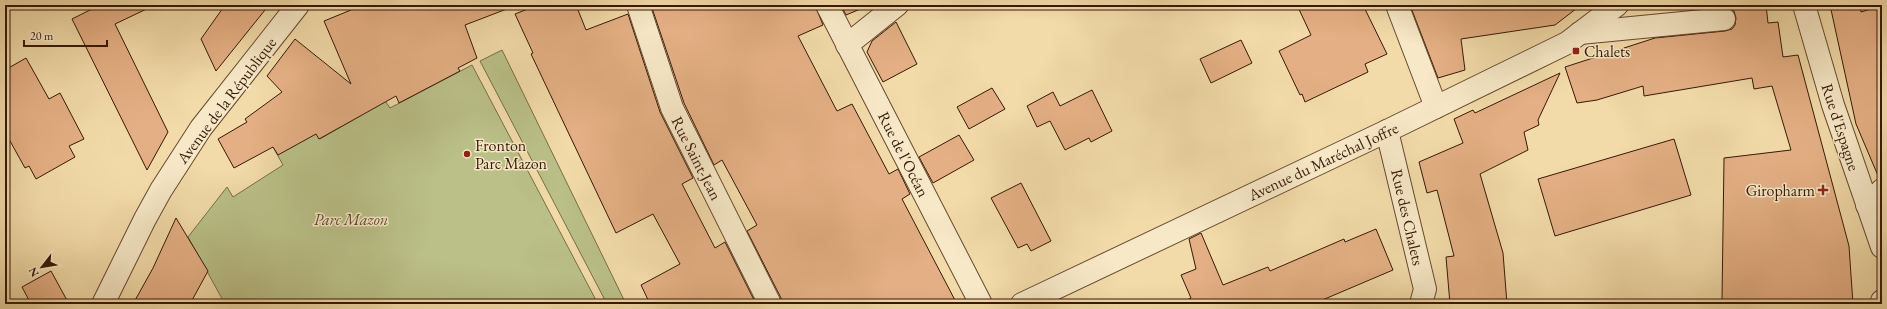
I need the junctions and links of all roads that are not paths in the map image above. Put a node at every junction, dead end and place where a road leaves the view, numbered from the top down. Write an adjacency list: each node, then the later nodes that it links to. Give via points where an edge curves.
1 (298, 5): 17 (street, Avenue de la République, via 197,134 161,190)
2 (638, 5): 18 (street, Rue Saint-Jean, via 672,108)
3 (827, 5): 10 (street, Rue de l'Océan)
4 (897, 5): 10 (street)
5 (1397, 5): 11 (street)
6 (1617, 5): 9 (street, Avenue du Maréchal Joffre)
7 (1804, 5): 14 (street, Rue d'Espagne, via 1833,105)
8 (1724, 19): 9 (street)
9 (1579, 33): 11 (street, Avenue du Maréchal Joffre, via 1567,43)
10 (847, 44): 19 (street, Rue de l'Océan)
11 (1436, 107): 12 (street, Avenue du Maréchal Joffre)
12 (1388, 131): 20 (street, Avenue du Maréchal Joffre); 21 (street, Rue des Chalets, via 1425,289)
13 (1882, 190): 14 (street)
14 (1867, 205): 15 (street, Rue d'Espagne)
15 (1882, 247)
16 (1882, 301): 22 (street)
17 (103, 304)
18 (770, 304)
19 (981, 304)
20 (1022, 304)
21 (1421, 304)
22 (1881, 304)

